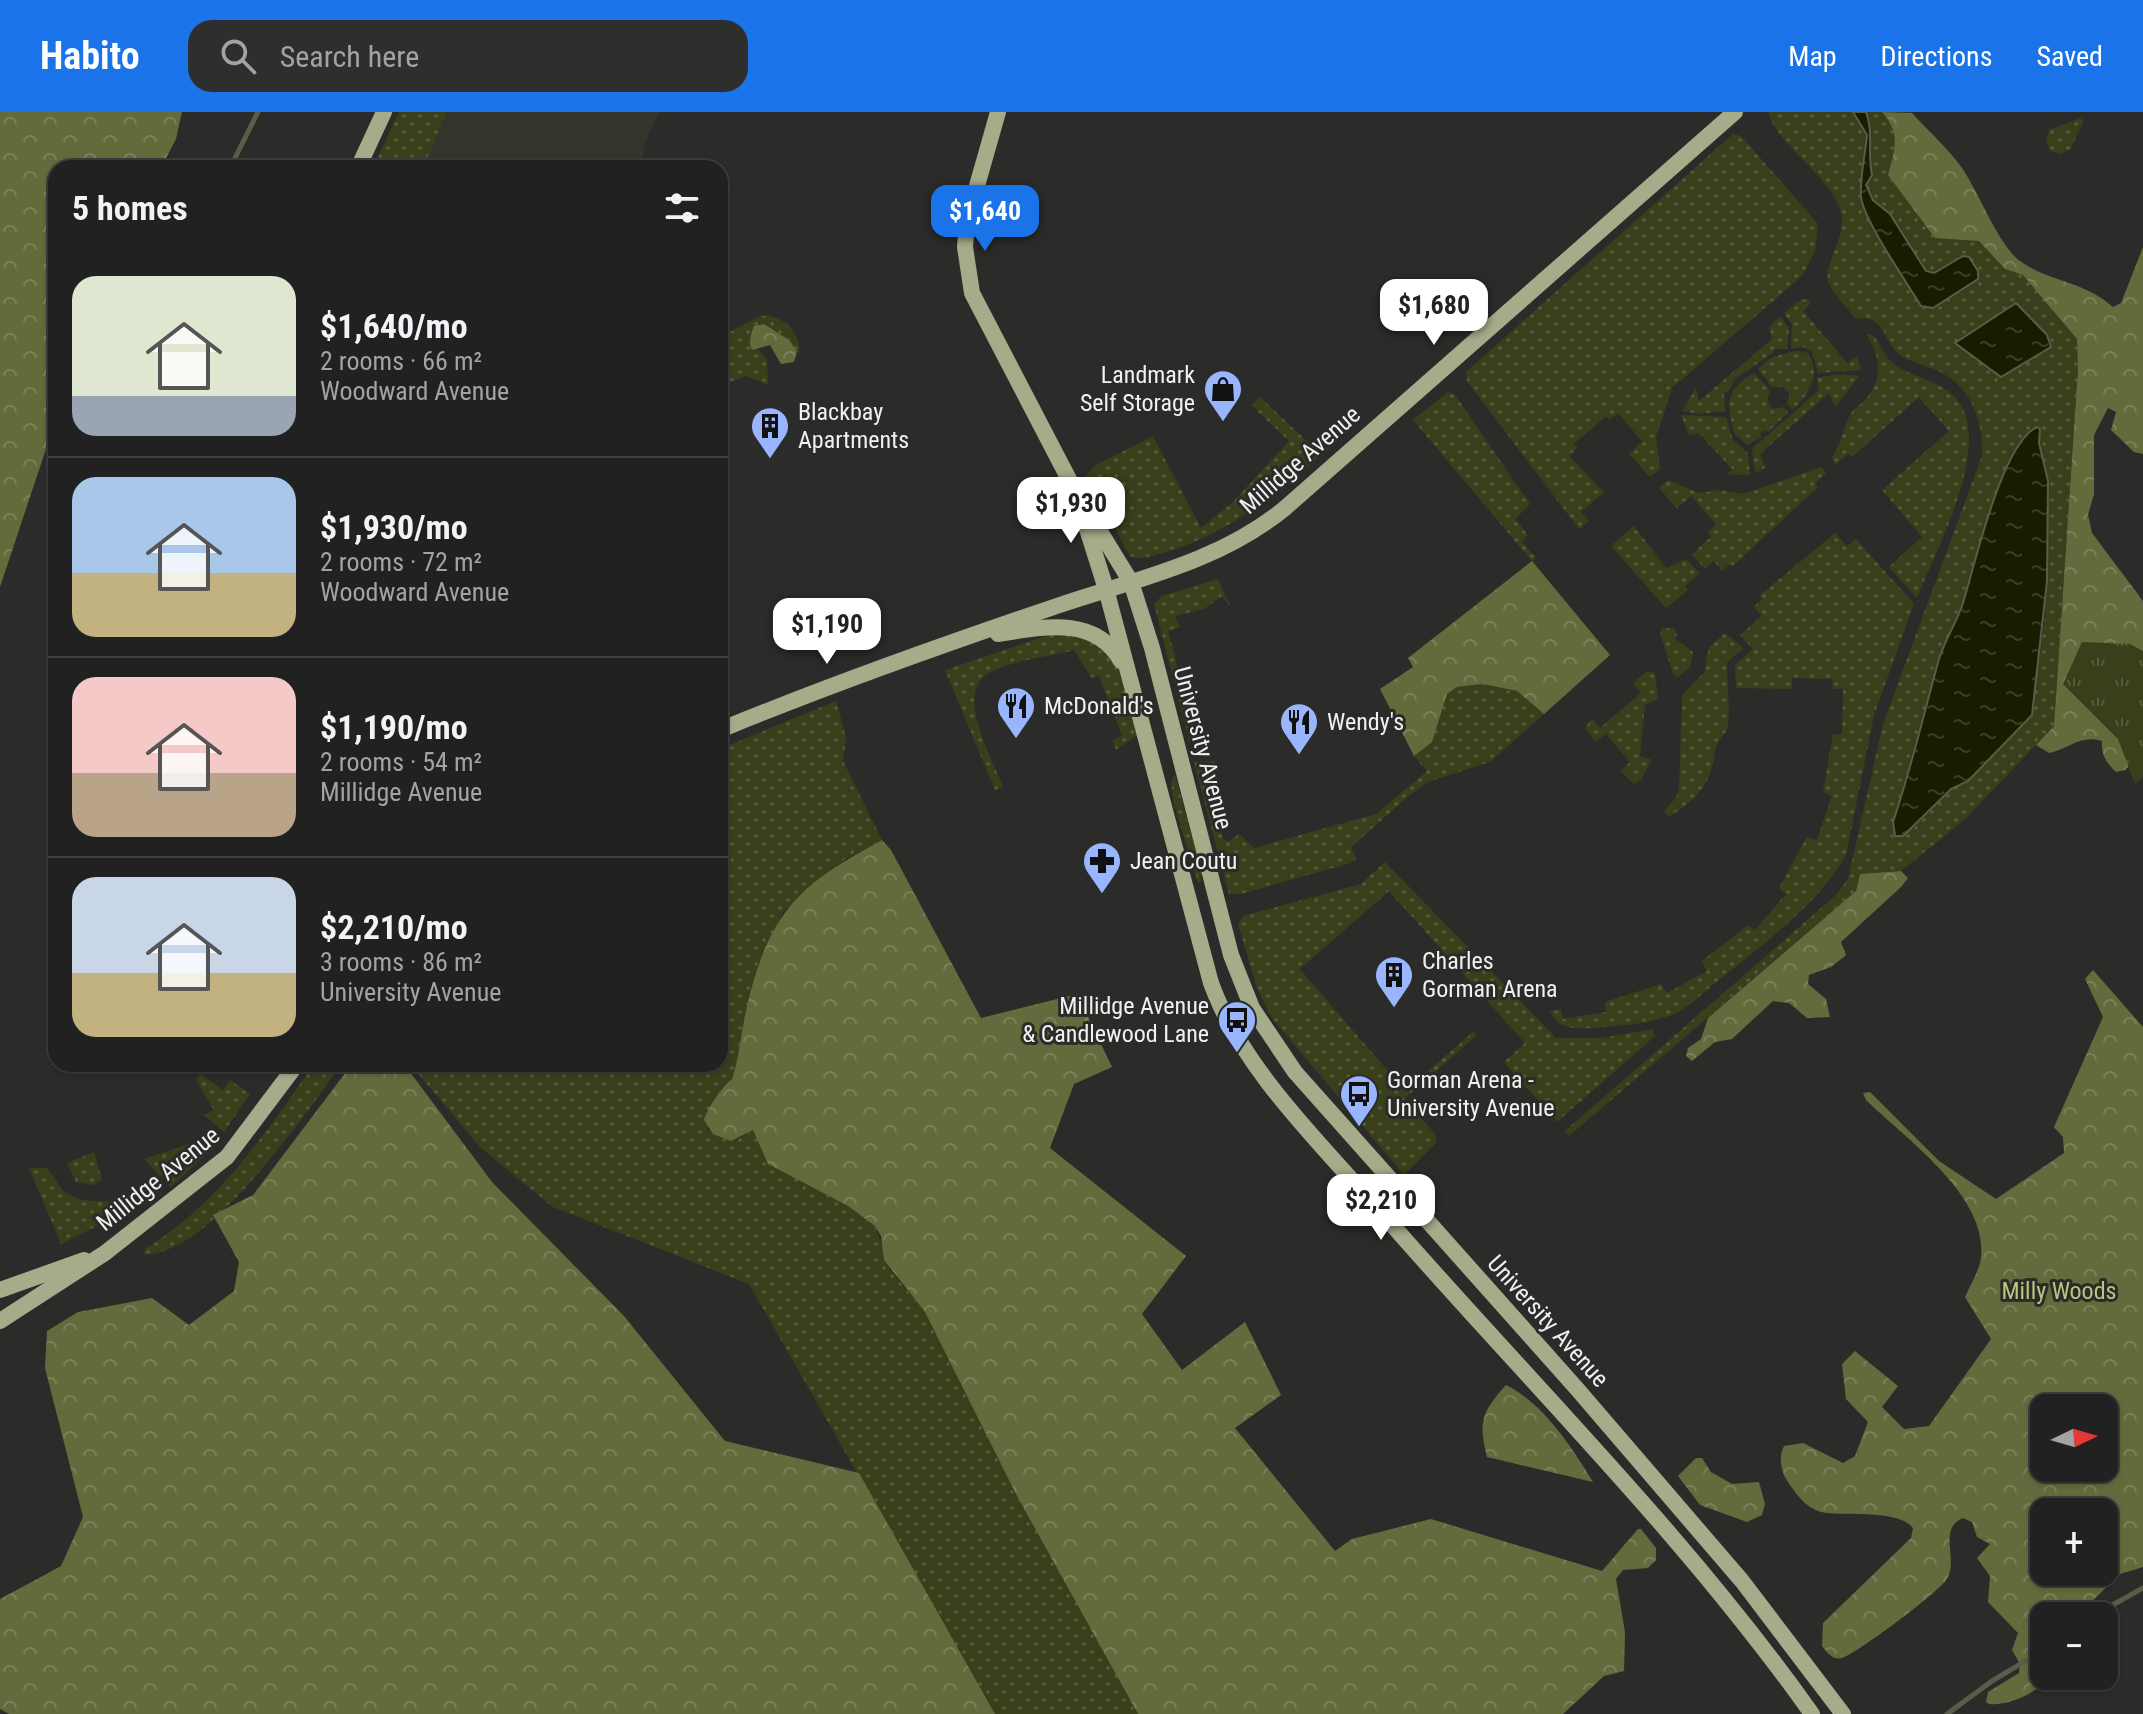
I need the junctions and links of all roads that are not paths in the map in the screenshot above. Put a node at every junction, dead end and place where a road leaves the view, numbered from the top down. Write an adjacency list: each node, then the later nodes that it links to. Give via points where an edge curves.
1 (384, 112): 4 (main road)
2 (998, 112): 5 (main road, via 967,221 966,269 972,293)
3 (1735, 112): 6 (main road, Millidge Avenue, via 1264,526 1190,563)
4 (362, 160)
5 (1074, 489): 6 (main road, University Avenue); 7 (main road)
6 (1131, 582): 7 (main road, Millidge Avenue); 16 (main road, University Avenue, via 1231,955 1264,1029 1355,1142 1726,1562)
7 (1106, 589): 8 (main road, Millidge Avenue); 9 (main road)
8 (949, 642): 9 (main road, via 1038,627 1075,627 1106,642); 10 (main road, Millidge Avenue)
9 (1129, 676): 15 (main road, via 1211,983 1239,1043 1399,1233 1699,1569)
10 (728, 727)
11 (291, 1072): 12 (main road, Millidge Avenue, via 234,1150)
12 (105, 1253): 13 (main road, Millidge Avenue); 14 (main road, Millidge Avenue)
13 (0, 1290)
14 (0, 1321)
15 (1812, 1714)
16 (1843, 1714)

